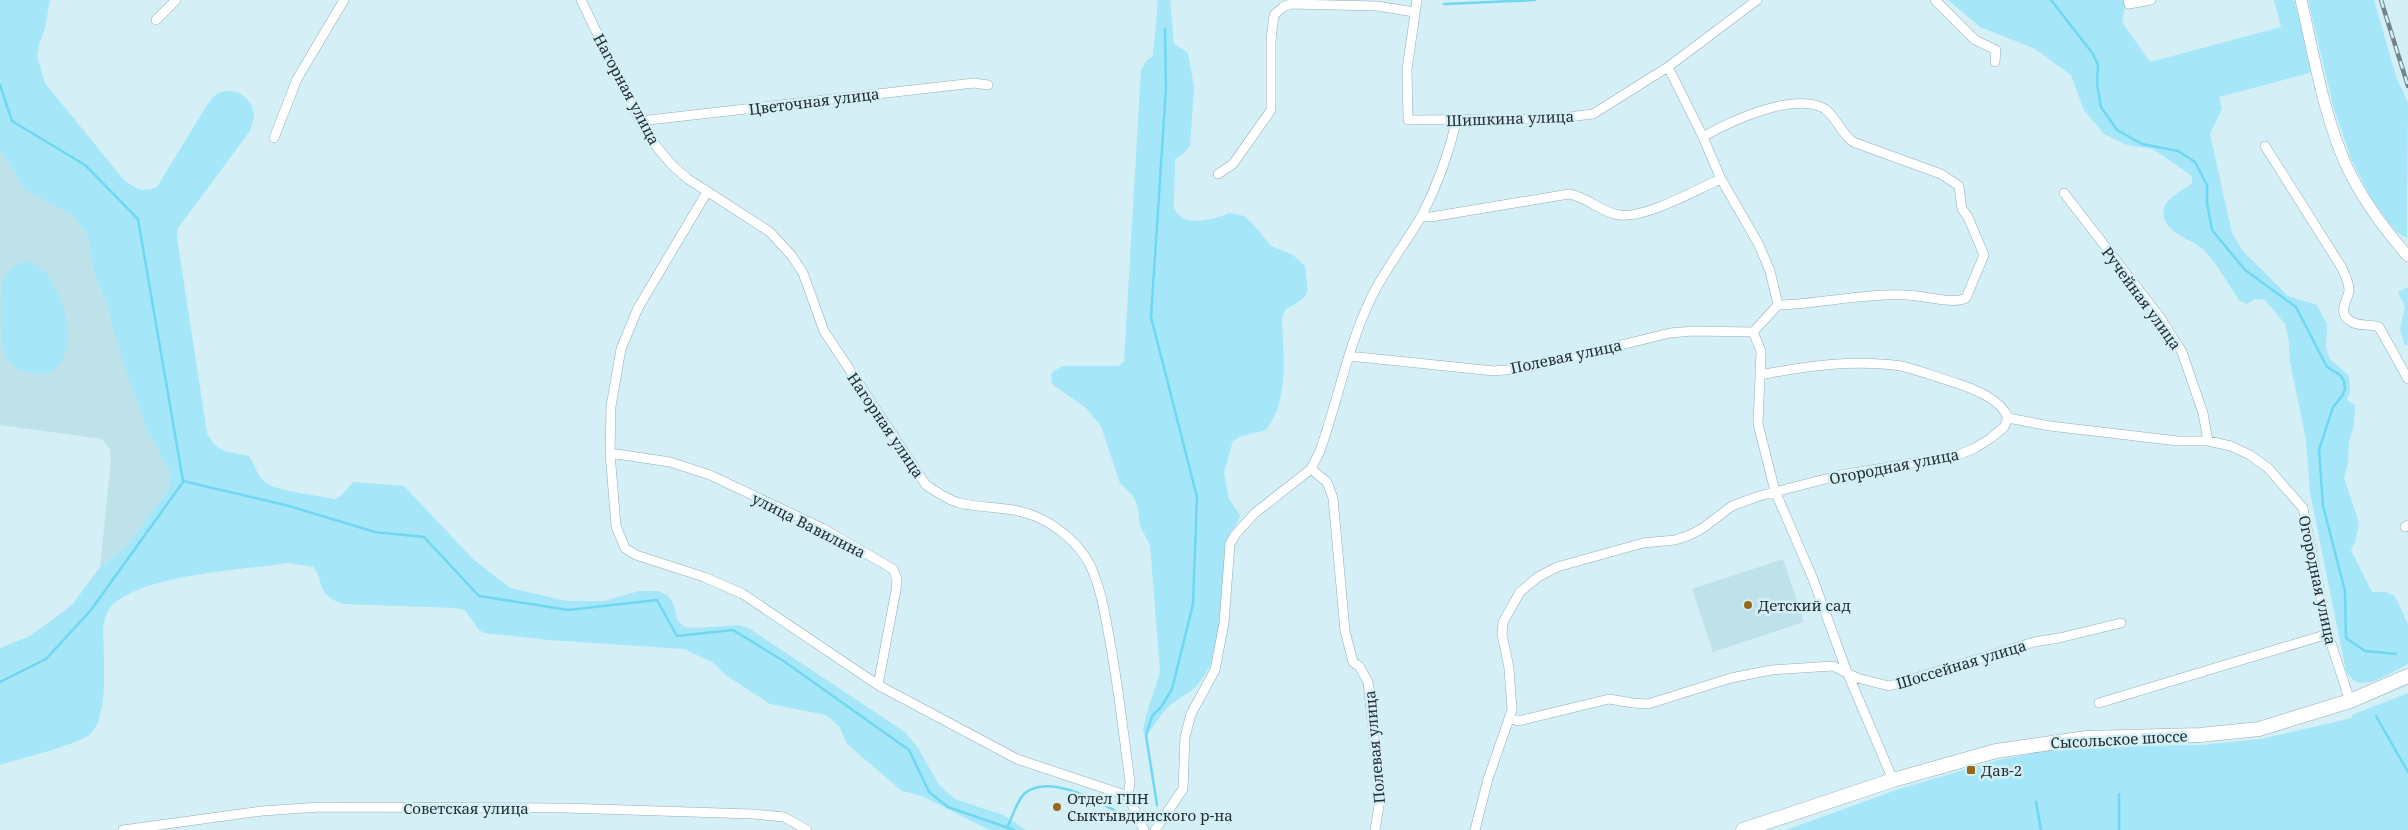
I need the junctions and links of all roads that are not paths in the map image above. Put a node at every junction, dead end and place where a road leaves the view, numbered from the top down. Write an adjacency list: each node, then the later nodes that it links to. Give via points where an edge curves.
1 (176, 0): 11 (street)
2 (344, 0): 18 (street, via 297,79)
3 (581, 0): 16 (street, Нагорная улица)
4 (1417, 0): 10 (street, Шишкина улица)
5 (1757, 0): 13 (street, Шишкина улица)
6 (1935, 0): 12 (street, via 1975,40 1996,50)
7 (2151, 0): 9 (street)
8 (2301, 0): 25 (street, via 2323,95 2346,165 2365,200)
9 (2129, 2)
10 (1414, 12): 15 (street, Шишкина улица, via 1408,69 1408,120); 20 (street, via 1377,6 1290,4 1283,7 1274,15 1271,40 1271,110 1233,164)
11 (156, 20)
12 (1995, 62)
13 (1668, 67): 15 (street, Шишкина улица, via 1593,114 1551,119); 17 (street)
14 (988, 84): 16 (street, Цветочная улица)
15 (1457, 119): 24 (street, via 1449,152)
16 (640, 121): 22 (street, Нагорная улица, via 672,165)
17 (1703, 136): 21 (street); 26 (street, via 1756,112 1786,105 1812,104 1826,110 1852,142 1941,174 1959,186 1962,208 1984,255 1966,298 1960,302 1879,294)
18 (274, 138)
19 (2265, 146): 30 (street, via 2342,268 2349,293 2344,301 2344,310 2350,321 2379,327)
20 (1218, 174)
21 (1721, 179): 24 (street, via 1638,215 1604,211 1582,196 1569,194); 26 (street, via 1758,243 1770,271)
22 (707, 192): 33 (street, via 638,308 621,349 611,406); 45 (street, Нагорная улица, via 770,232 792,256 803,273 824,331 926,485 960,503 1015,510 1037,517 1055,527 1074,544 1089,564 1100,590 1115,668 1130,782)
23 (2064, 193): 32 (street, Ручейная улица, via 2159,316 2182,352 2203,413)
24 (1421, 216): 28 (street, via 1372,296)
25 (2408, 256)
26 (1778, 305): 27 (street)
27 (1753, 332): 28 (street, Полевая улица, via 1670,333 1527,368 1494,371); 29 (street, via 1761,351)
28 (1349, 356): 34 (street, via 1328,431)
29 (1760, 375): 31 (street, via 1804,366 1860,363 1902,366 1977,390 2006,411); 35 (street, via 1758,424)
30 (2408, 379)
31 (2008, 418): 32 (street, Огородная улица, via 2168,440); 35 (street, Огородная улица, via 2004,427 1991,438 1956,456 1841,475)
32 (2208, 441): 37 (street, Огородная улица, via 2231,446 2250,455 2268,468 2303,508)
33 (610, 453): 40 (street, via 616,526 625,548 636,555 704,577 743,594); 40 (street, улица Вавилина, via 670,462 710,475 822,528 892,569 897,579 896,590)
34 (1310, 469): 49 (street, via 1255,513 1230,544 1224,623 1215,670 1190,714 1185,736 1183,788); 50 (street, Полевая улица, via 1326,482 1333,498 1345,631 1353,662 1368,682 1380,799)
35 (1775, 491): 38 (street, via 1813,579); 43 (street, Огородная улица, via 1732,506 1703,528 1682,538 1643,542 1557,567 1520,592 1509,608 1502,634 1509,668)
36 (2121, 623): 38 (street, Шоссейная улица, via 2034,642 1889,686 1873,684)
37 (2328, 634): 41 (street, Огородная улица); 42 (street)
38 (1847, 672): 43 (street, Шоссейная улица, via 1833,666 1771,670 1731,678 1648,704 1609,699 1518,721); 44 (street)
39 (2408, 676): 41 (main road, Сысольское шоссе)
40 (878, 685): 45 (street, via 1017,759)
41 (2350, 701): 44 (main road, Сысольское шоссе, via 2259,729 2200,735 2086,738 2038,744 1996,751)
42 (2099, 703)
43 (1511, 719): 51 (street, Огородная улица, via 1506,725 1488,779)
44 (1893, 780): 52 (main road, Сысольское шоссе)
45 (1128, 796): 48 (street, Нагорная улица)
46 (123, 830): 47 (street, Советская улица, via 262,811 320,807 564,808 752,814 784,816)
47 (807, 830)
48 (1144, 830)
49 (1155, 830)
50 (1375, 830)
51 (1475, 830)
52 (1743, 830)

